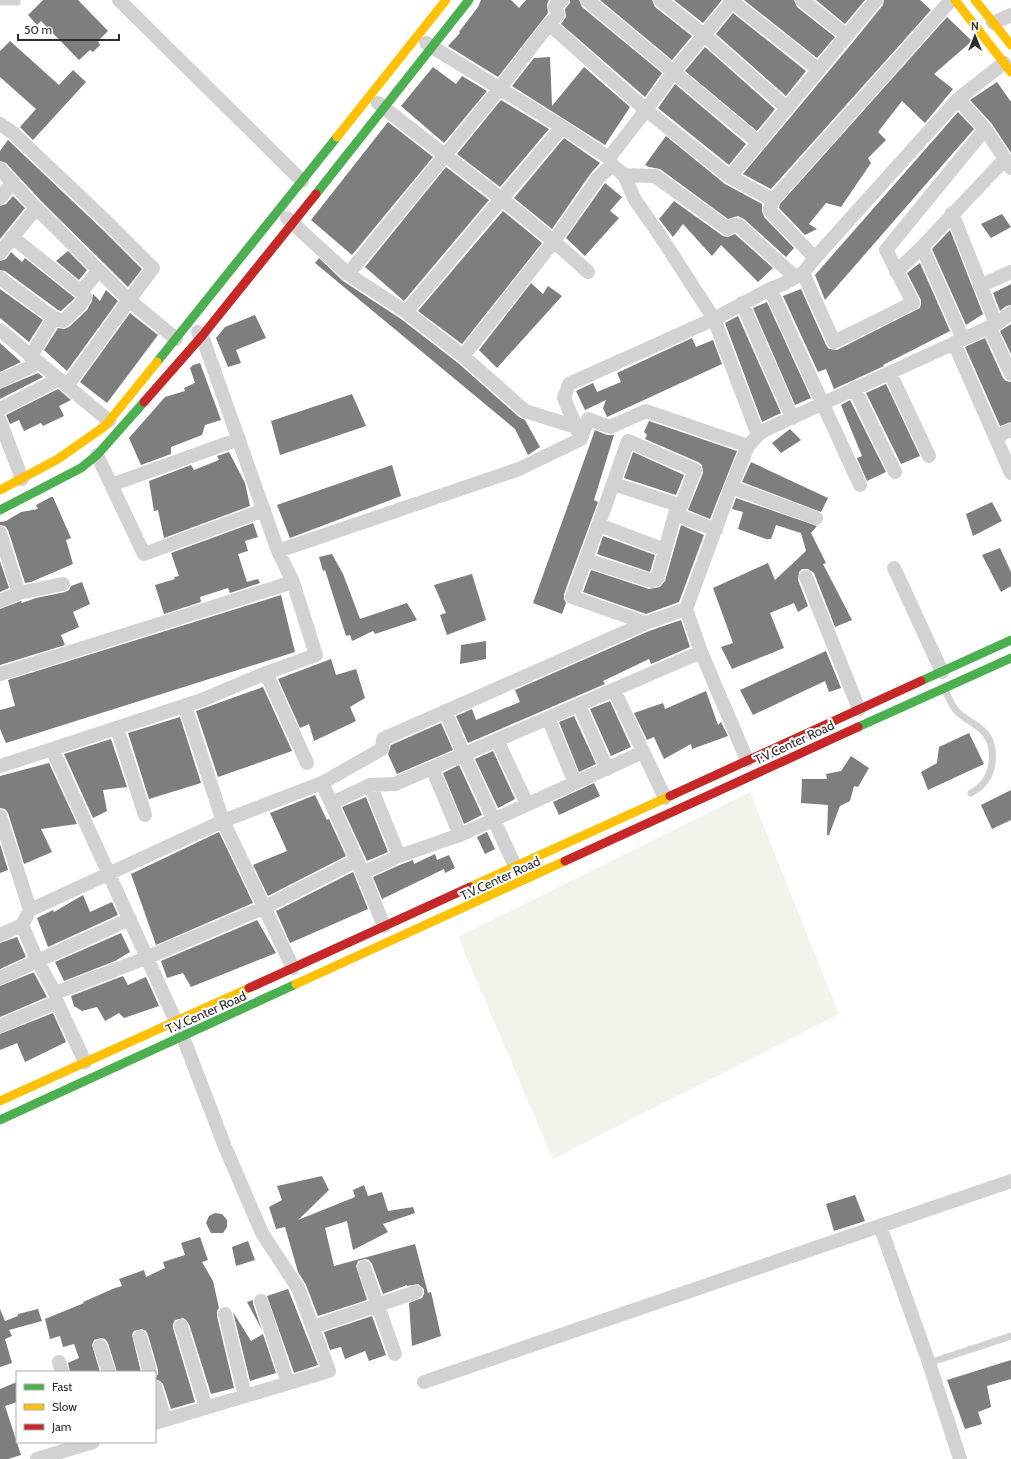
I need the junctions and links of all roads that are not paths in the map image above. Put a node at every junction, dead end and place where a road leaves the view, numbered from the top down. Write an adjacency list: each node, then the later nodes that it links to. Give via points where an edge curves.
1 (119, 0): 42 (street)
2 (446, 0): 19 (street)
3 (469, 0): 22 (street)
4 (562, 0): 17 (street, via 555,6 558,16)
5 (588, 0): 25 (street)
6 (660, 0): 18 (street)
7 (732, 0): 18 (street); 24 (street)
8 (802, 0): 20 (street)
9 (876, 0): 20 (street)
10 (951, 0): 46 (street)
11 (954, 0): 23 (street)
12 (975, 0): 16 (street)
13 (0, 2): 14 (lane)
14 (17, 2)
15 (1011, 15): 16 (street)
16 (993, 23): 21 (street)
17 (548, 24): 26 (street); 31 (street)
18 (704, 35): 25 (street); 30 (street)
19 (418, 36): 22 (street); 27 (street)
20 (847, 36): 24 (street)
21 (1011, 45)
22 (432, 47): 26 (street); 29 (street)
23 (1008, 67): 28 (street)
24 (819, 70): 30 (street)
25 (674, 71): 31 (street); 35 (street)
26 (500, 88): 32 (street); 36 (street)
27 (370, 96): 29 (street); 42 (street)
28 (958, 99): 34 (street); 55 (street)
29 (384, 108): 36 (street); 50 (street)
30 (787, 108): 35 (street)
31 (646, 110): 37 (street); 41 (street)
32 (562, 127): 37 (street); 45 (street)
33 (1, 128): 66 (street, via 13,133 153,268)
34 (985, 129): 38 (street); 58 (street, via 886,250)
35 (759, 143): 41 (street)
36 (445, 154): 45 (street); 60 (street)
37 (611, 161): 40 (street); 52 (street)
38 (1008, 164): 49 (street)
39 (0, 169): 43 (street)
40 (624, 175): 61 (street, via 655,176 728,229 738,225); 71 (street, via 635,200)
41 (730, 177): 46 (street)
42 (302, 181): 48 (street)
43 (13, 182): 44 (street); 47 (street)
44 (0, 198)
45 (502, 198): 52 (street); 68 (street)
46 (773, 200): 55 (street, via 770,211)
47 (36, 208): 51 (street); 56 (street)
48 (278, 212): 50 (street); 72 (street)
49 (952, 214): 53 (street); 63 (street)
50 (293, 223): 60 (street); 75 (street)
51 (12, 237): 54 (street); 65 (street)
52 (554, 240): 57 (street); 78 (street)
53 (922, 247): 58 (street); 77 (street)
54 (0, 253)
55 (815, 258): 61 (street)
56 (99, 270): 65 (street); 66 (street)
57 (588, 272)
58 (896, 272): 61 (street, via 912,303 834,342)
59 (1011, 272): 63 (street)
60 (348, 274): 68 (street)
61 (799, 275): 64 (street)
62 (0, 278): 70 (street)
63 (980, 286): 73 (street)
64 (770, 289): 67 (street); 85 (street)
65 (80, 292): 70 (street, via 85,297 80,305 63,321)
66 (129, 300): 76 (street); 83 (street)
67 (742, 303): 71 (street); 87 (street)
68 (406, 312): 78 (street)
69 (1011, 313): 73 (street)
70 (54, 318): 79 (street)
71 (714, 319): 91 (street, via 569,384 564,398); 92 (street)
72 (189, 323): 75 (street); 76 (street)
73 (992, 326): 77 (street); 81 (street)
74 (2, 335): 79 (street)
75 (202, 336): 94 (street); 96 (street)
76 (176, 339): 89 (street)
77 (959, 341): 80 (street); 93 (street)
78 (463, 356): 91 (street, via 525,411)
79 (34, 360): 82 (street); 83 (street)
80 (890, 373): 84 (street); 97 (street)
81 (1011, 374)
82 (0, 382)
83 (63, 383): 86 (street); 89 (street)
84 (854, 388): 85 (street); 99 (street)
85 (823, 403): 87 (street); 103 (street)
86 (0, 409)
87 (792, 418): 92 (street)
88 (0, 421): 100 (street)
89 (109, 421): 100 (street, via 106,426 58,459)
90 (1011, 430): 93 (street)
91 (578, 433): 95 (street, via 588,419 610,427 646,411); 114 (street, via 518,469)
92 (758, 435): 95 (street)
93 (995, 437): 98 (street)
94 (239, 439): 102 (street); 107 (street)
95 (748, 446): 104 (street)
96 (97, 455): 102 (street); 106 (street, via 80,468)
97 (929, 456)
98 (1010, 469)
99 (895, 472)
100 (22, 478): 105 (street)
101 (614, 484): 108 (street); 108 (street, via 628,441 695,470); 110 (street)
102 (111, 485): 107 (street, via 144,554)
103 (860, 485)
104 (731, 487): 109 (street); 111 (street)
105 (0, 490)
106 (0, 510)
107 (264, 510): 114 (street)
108 (678, 510): 111 (street); 113 (street)
109 (816, 518)
110 (600, 525): 113 (street); 115 (street)
111 (716, 530): 122 (street)
112 (0, 533): 120 (street)
113 (665, 550): 115 (street, via 657,579 652,581)
114 (278, 551): 118 (street)
115 (586, 560): 123 (street, via 572,597)
116 (894, 568): 127 (street)
117 (806, 577): 134 (street)
118 (293, 582): 128 (street, via 316,655); 129 (street)
119 (63, 584): 120 (street)
120 (19, 592): 121 (street)
121 (0, 601)
122 (686, 609): 123 (street); 125 (street)
123 (646, 623): 135 (street)
124 (1011, 640): 127 (street, T.V.Center Road)
125 (701, 652): 131 (street); 142 (street)
126 (1011, 658): 130 (street, T.V.Center Road)
127 (942, 672): 134 (street, T.V.Center Road)
128 (266, 673): 133 (street); 143 (street)
129 (0, 674)
130 (944, 688): 150 (lane, via 955,710 983,730 992,747 987,776 982,786); 176 (street, T.V.Center Road)
131 (614, 690): 132 (street); 140 (street)
132 (579, 705): 136 (street); 146 (street)
133 (185, 706): 137 (street); 157 (street)
134 (859, 709): 142 (street, T.V.Center Road)
135 (445, 711): 141 (street); 147 (street, via 383,739 382,749)
136 (548, 718): 138 (street); 148 (street)
137 (117, 728): 139 (street); 154 (street)
138 (497, 740): 141 (street); 153 (street)
139 (52, 749): 144 (street); 162 (street)
140 (643, 752): 146 (street); 151 (street)
141 (464, 755): 145 (street); 156 (street)
142 (747, 760): 151 (street, T.V.Center Road)
143 (307, 763)
144 (0, 766)
145 (432, 768): 149 (street, via 395,784); 158 (street)
146 (607, 769): 148 (street)
147 (322, 783): 152 (street); 157 (street)
148 (575, 783): 153 (street)
149 (370, 785): 152 (street); 159 (street)
150 (971, 793)
151 (665, 798): 161 (street, T.V.Center Road)
152 (332, 804): 160 (street)
153 (527, 804): 156 (street)
154 (145, 815)
155 (0, 816): 164 (street)
156 (494, 819): 158 (street); 161 (street)
157 (223, 821): 162 (street); 163 (street)
158 (460, 835): 159 (street)
159 (399, 856): 160 (street)
160 (360, 866): 163 (street); 167 (street)
161 (515, 866): 167 (street, T.V.Center Road)
162 (109, 874): 164 (street); 165 (street)
163 (263, 908): 169 (street); 171 (street)
164 (30, 910): 166 (street)
165 (130, 920): 169 (street); 170 (street)
166 (22, 925): 168 (street); 170 (street)
167 (384, 926): 171 (street, T.V.Center Road)
168 (0, 935)
169 (146, 958): 173 (street); 174 (street)
170 (37, 960): 172 (street); 173 (street)
171 (292, 968): 174 (street, T.V.Center Road)
172 (0, 978)
173 (56, 998): 175 (street); 177 (street)
174 (175, 1021): 176 (street); 177 (street, T.V.Center Road)
175 (0, 1026)
176 (183, 1037): 179 (street, T.V.Center Road); 188 (street, via 262,1234 298,1288)
177 (85, 1062): 178 (street, T.V.Center Road)
178 (0, 1101)
179 (0, 1120)
180 (1011, 1181): 181 (street)
181 (880, 1226): 193 (street); 196 (street)
182 (364, 1267): 185 (street)
183 (416, 1292): 185 (street)
184 (262, 1300): 197 (street)
185 (377, 1305): 188 (street); 192 (street)
186 (225, 1314): 199 (street)
187 (181, 1326): 200 (street)
188 (313, 1327): 197 (street, via 329,1371)
189 (1011, 1336): 193 (lane)
190 (140, 1337): 195 (street)
191 (100, 1346): 194 (street)
192 (395, 1354)
193 (929, 1363): 204 (street)
194 (109, 1371)
195 (150, 1371)
196 (424, 1382)
197 (288, 1383): 199 (street)
198 (156, 1394): 201 (street)
199 (245, 1396): 200 (street)
200 (206, 1408): 201 (street)
201 (160, 1422)
202 (87, 1443): 203 (street)
203 (37, 1459)
204 (960, 1459)

